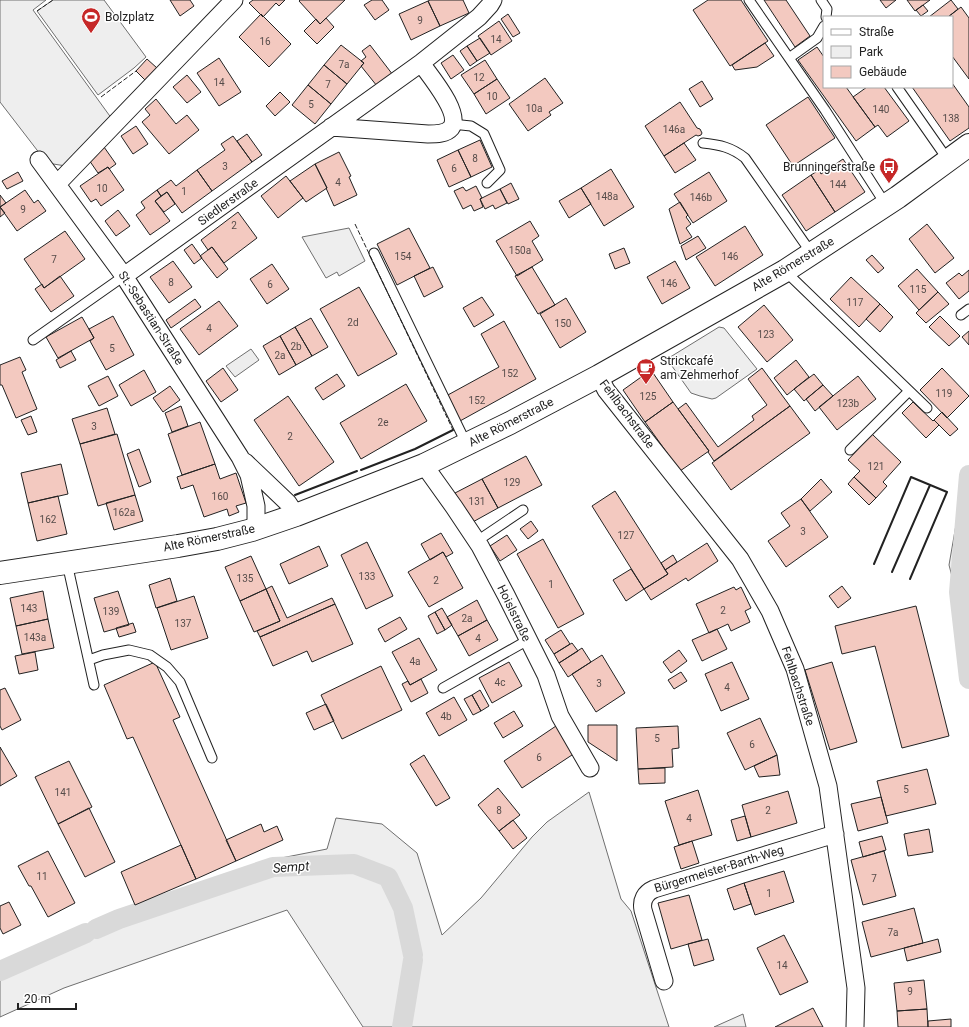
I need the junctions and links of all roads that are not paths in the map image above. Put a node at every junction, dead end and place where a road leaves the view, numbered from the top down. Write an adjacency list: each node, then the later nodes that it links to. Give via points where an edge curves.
1 (234, 0): 17 (street)
2 (493, 0): 8 (street, Siedlerstraße, via 479,17)
3 (749, 0): 7 (lane)
4 (821, 0): 5 (lane, via 827,9)
5 (826, 16)
6 (823, 28): 7 (lane, via 817,38)
7 (789, 58): 18 (lane)
8 (420, 63): 10 (street, via 452,109); 11 (street, Siedlerstraße)
9 (898, 88): 15 (lane)
10 (452, 124): 11 (street, via 451,128 442,133 428,134); 16 (lane, via 471,126 484,134 500,170)
11 (331, 127): 22 (street, Siedlerstraße)
12 (703, 143): 20 (lane, via 724,146 744,158)
13 (969, 145): 15 (main road, Alte Römerstraße)
14 (39, 160): 17 (street, St.-Sebastian-Straße)
15 (948, 160): 18 (main road, Alte Römerstraße)
16 (487, 183)
17 (57, 184): 22 (street, St.-Sebastian-Straße)
18 (886, 205): 20 (main road, Alte Römerstraße)
19 (374, 253): 29 (lane)
20 (812, 254): 21 (main road, Alte Römerstraße)
21 (785, 270): 26 (main road, Alte Römerstraße); 27 (lane)
22 (124, 276): 25 (lane); 31 (street, St.-Sebastian-Straße)
23 (969, 309): 24 (lane)
24 (961, 315)
25 (33, 340)
26 (598, 376): 29 (main road, Alte Römerstraße); 45 (street, Fehlbachstraße, via 606,390 740,559 770,611 795,668 828,786)
27 (909, 391): 28 (lane); 30 (lane)
28 (927, 408)
29 (467, 445): 32 (main road, Alte Römerstraße)
30 (850, 450)
31 (240, 457): 34 (street, St.-Sebastian-Straße, via 288,503); 35 (street, St.-Sebastian-Straße, via 249,475 256,506)
32 (424, 465): 34 (main road, Alte Römerstraße); 36 (street, Hoislstraße)
33 (523, 510): 36 (lane)
34 (296, 515): 35 (main road, Alte Römerstraße)
35 (256, 529): 37 (main road, Alte Römerstraße, via 217,539)
36 (477, 541): 39 (street, Hoislstraße)
37 (67, 563): 38 (main road, Alte Römerstraße); 40 (lane)
38 (0, 573)
39 (528, 640): 42 (lane); 44 (street, Hoislstraße, via 546,675 560,716)
40 (89, 660): 41 (lane); 43 (lane, via 129,650 150,655 167,667 180,682)
41 (94, 685)
42 (443, 688)
43 (212, 758)
44 (590, 768)
45 (835, 834): 46 (street, Bürgermeister-Barth-Weg, via 654,889 646,894 642,906); 47 (street, Fehlbachstraße, via 856,988)
46 (664, 981)
47 (855, 1027)

